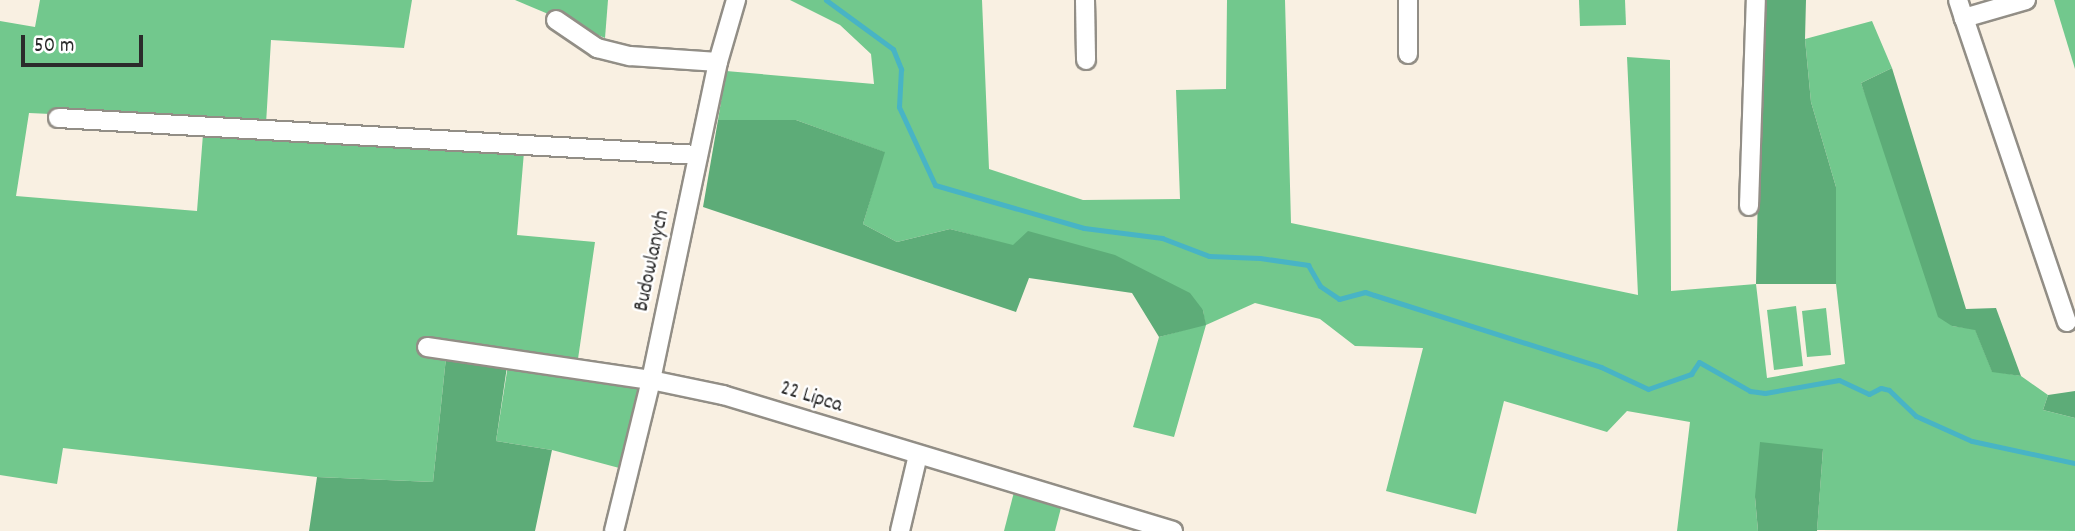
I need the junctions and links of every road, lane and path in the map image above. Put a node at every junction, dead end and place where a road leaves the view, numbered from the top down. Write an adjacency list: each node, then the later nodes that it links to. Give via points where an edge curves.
1 (736, 0): 11 (street, Budowlanych)
2 (1085, 0): 10 (street)
3 (1408, 0): 9 (street)
4 (1756, 0): 14 (street)
5 (1958, 0): 7 (street)
6 (2026, 0): 7 (street)
7 (1964, 18): 15 (street)
8 (556, 20): 11 (street, via 597,48 630,56)
9 (1408, 54)
10 (1086, 60)
11 (718, 62): 13 (street, Budowlanych)
12 (58, 118): 13 (street)
13 (698, 155): 17 (street, Budowlanych)
14 (1749, 206)
15 (2067, 322)
16 (427, 347): 17 (street, 22 Lipca)
17 (651, 380): 18 (street, 22 Lipca, via 723,395); 19 (street, Budowlanych)
18 (919, 455): 20 (street); 21 (street, 22 Lipca)
19 (614, 531)
20 (900, 531)
21 (1173, 531)

